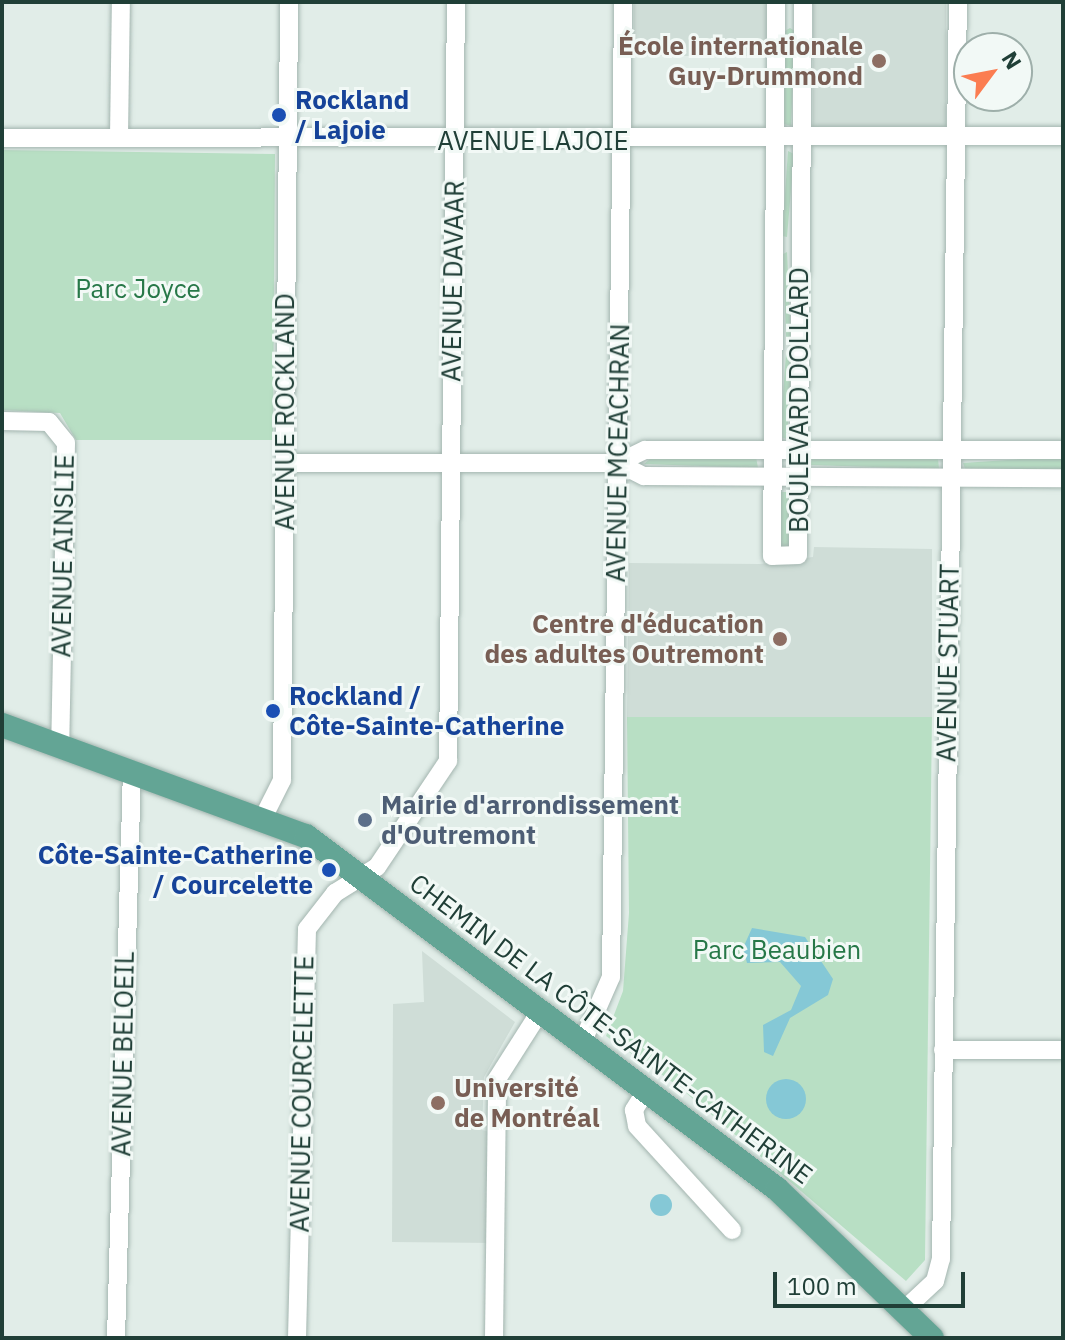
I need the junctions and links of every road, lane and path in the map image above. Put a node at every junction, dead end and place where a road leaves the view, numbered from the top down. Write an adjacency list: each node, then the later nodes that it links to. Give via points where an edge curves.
1 (121, 2): 9 (street)
2 (289, 2): 13 (street, AVENUE ROCKLAND)
3 (456, 2): 15 (street, AVENUE DAVAAR)
4 (623, 2): 16 (street, AVENUE MCEACHRAN)
5 (776, 2): 14 (street, BOULEVARD DOLLARD)
6 (803, 2): 12 (street, BOULEVARD DOLLARD)
7 (958, 2): 11 (street, AVENUE STUART)
8 (1063, 136): 11 (street, AVENUE LAJOIE)
9 (119, 137): 10 (street, AVENUE LAJOIE); 13 (street, AVENUE LAJOIE)
10 (2, 138)
11 (957, 138): 12 (street, AVENUE LAJOIE); 20 (street, AVENUE STUART)
12 (802, 139): 14 (street, AVENUE LAJOIE); 19 (street, BOULEVARD DOLLARD)
13 (288, 140): 15 (street, AVENUE LAJOIE); 22 (street, AVENUE ROCKLAND)
14 (776, 140): 16 (street, AVENUE LAJOIE); 18 (street, BOULEVARD DOLLARD)
15 (455, 141): 16 (street, AVENUE LAJOIE); 23 (street, AVENUE DAVAAR)
16 (622, 141): 24 (street, AVENUE MCEACHRAN)
17 (2, 421): 30 (street, AVENUE AINSLIE, via 49,422 66,443)
18 (772, 450): 19 (street); 24 (street, via 645,450); 27 (street, BOULEVARD DOLLARD)
19 (799, 450): 20 (street); 25 (street, BOULEVARD DOLLARD)
20 (953, 450): 21 (street); 26 (street, AVENUE STUART)
21 (1063, 450)
22 (285, 463): 23 (street); 32 (street, AVENUE ROCKLAND, via 282,785)
23 (451, 463): 24 (street); 33 (street, AVENUE DAVAAR, via 448,761 430,797)
24 (618, 463): 27 (street, via 644,476); 35 (street, AVENUE MCEACHRAN, via 611,977)
25 (799, 476): 26 (street); 27 (street); 27 (street, BOULEVARD DOLLARD, via 798,555 772,556)
26 (952, 476): 28 (street); 36 (street, AVENUE STUART)
27 (772, 477)
28 (1063, 478)
29 (2, 725): 30 (main road, CHEMIN DE LA CÔTE-SAINTE-CATHERINE)
30 (60, 745): 31 (main road, CHEMIN DE LA CÔTE-SAINTE-CATHERINE)
31 (132, 770): 32 (main road, CHEMIN DE LA CÔTE-SAINTE-CATHERINE); 41 (street, AVENUE BELOEIL)
32 (264, 816): 33 (main road, CHEMIN DE LA CÔTE-SAINTE-CATHERINE)
33 (363, 877): 34 (main road, CHEMIN DE LA CÔTE-SAINTE-CATHERINE); 42 (street, AVENUE COURCELETTE, via 321,906 305,937)
34 (541, 1010): 35 (main road, CHEMIN DE LA CÔTE-SAINTE-CATHERINE); 43 (street, via 497,1079)
35 (583, 1041): 38 (main road, CHEMIN DE LA CÔTE-SAINTE-CATHERINE)
36 (943, 1050): 37 (street); 40 (street, AVENUE STUART, via 941,1264 935,1281)
37 (1063, 1050)
38 (647, 1089): 39 (street, via 634,1110 637,1126); 40 (main road, CHEMIN DE LA CÔTE-SAINTE-CATHERINE, via 789,1198)
39 (732, 1230)
40 (905, 1309): 44 (main road, CHEMIN DE LA CÔTE-SAINTE-CATHERINE)
41 (116, 1338)
42 (297, 1338)
43 (494, 1338)
44 (932, 1338)

